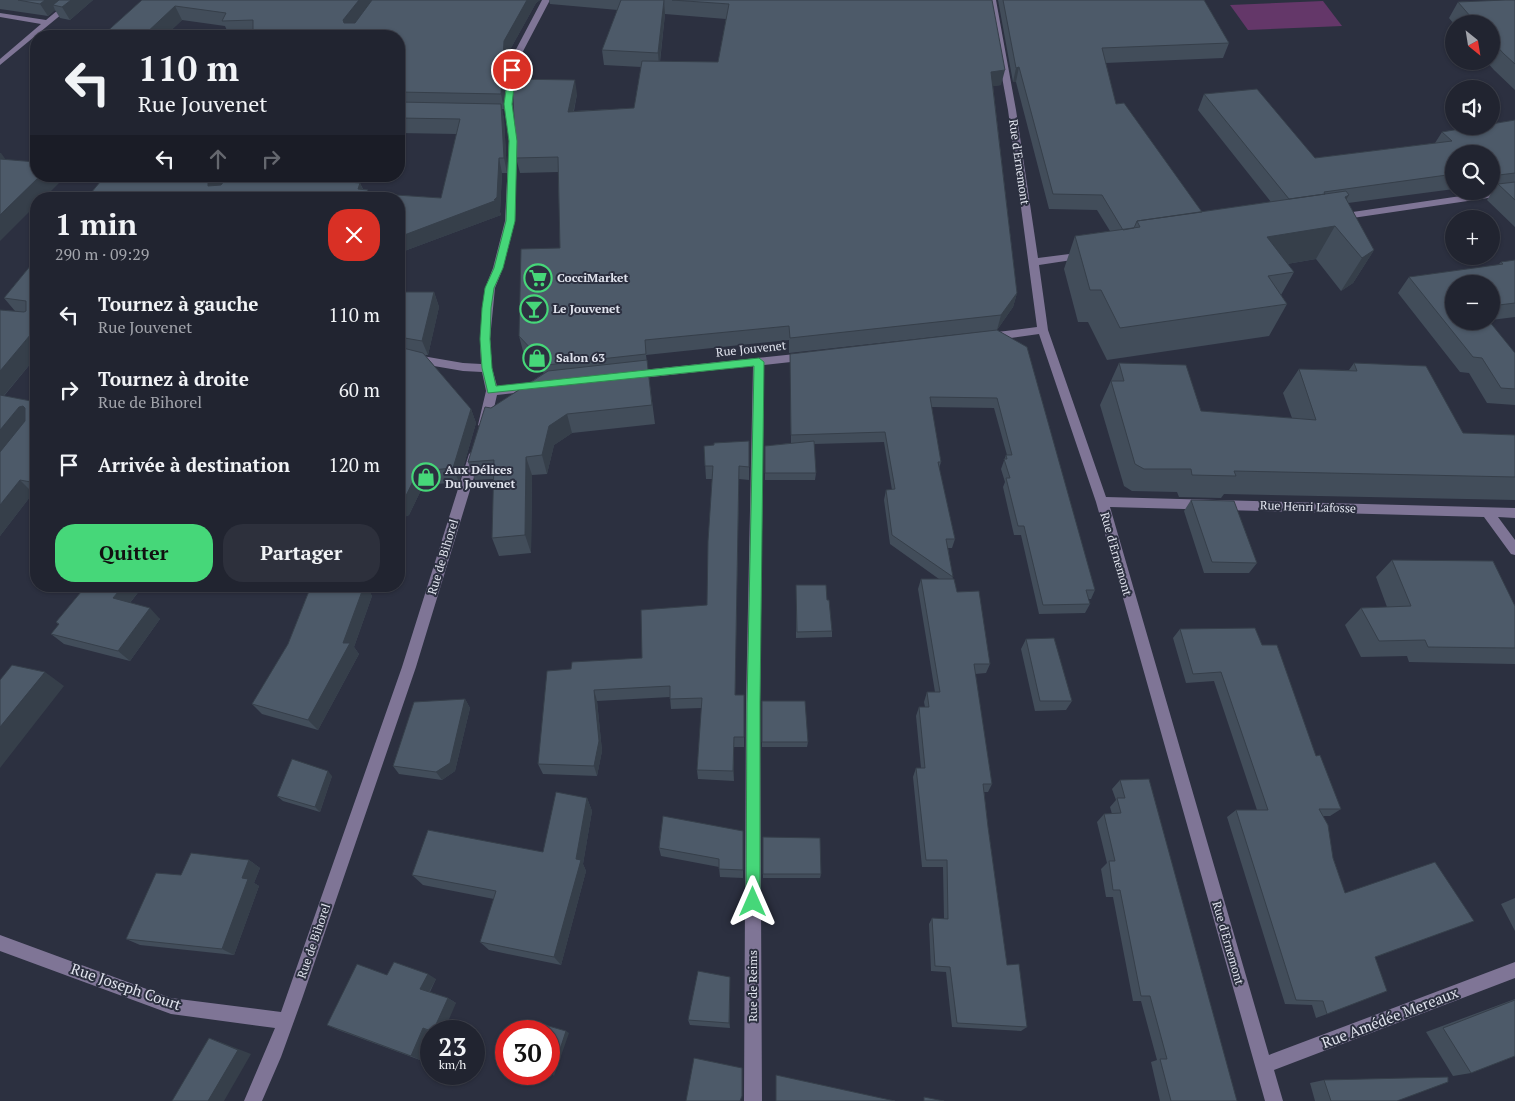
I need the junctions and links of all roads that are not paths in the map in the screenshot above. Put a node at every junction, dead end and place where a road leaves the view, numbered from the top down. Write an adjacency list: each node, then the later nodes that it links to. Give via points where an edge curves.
1 (75, 0): 5 (street)
2 (546, 0): 18 (street, Rue de Bihorel, via 516,56 505,114 513,141 510,221 490,288 485,339)
3 (992, 0): 12 (street, Rue d'Ernemont)
4 (0, 15): 5 (street)
5 (48, 23): 6 (street)
6 (40, 30)
7 (30, 38): 8 (street)
8 (0, 63)
9 (1515, 191): 10 (street)
10 (1327, 219)
11 (1092, 254): 12 (street)
12 (1035, 262): 13 (street, Rue d'Ernemont)
13 (1043, 330): 14 (street); 22 (street, Rue d'Ernemont)
14 (982, 337)
15 (817, 355): 17 (street, Rue Jouvenet)
16 (405, 357): 18 (street)
17 (759, 362): 19 (street, Rue Jouvenet); 31 (street, Rue de Reims, via 753,703)
18 (487, 368): 21 (street, Rue de Bihorel)
19 (622, 377)
20 (553, 384): 21 (street)
21 (492, 391): 28 (street, Rue de Bihorel, via 481,437 409,667)
22 (1102, 502): 23 (street, Rue Henri Lafosse); 29 (street, Rue d'Ernemont)
23 (1487, 512): 24 (street, Rue Henri Lafosse); 25 (street)
24 (1515, 513)
25 (1515, 550)
26 (0, 943): 28 (street, Rue Joseph Court, via 171,1006)
27 (1515, 970): 29 (street, Rue Amédée Mereaux)
28 (285, 1021): 30 (street, Rue de Bihorel)
29 (1264, 1065): 32 (street, Rue d'Ernemont)
30 (253, 1101)
31 (752, 1101)
32 (1274, 1101)

